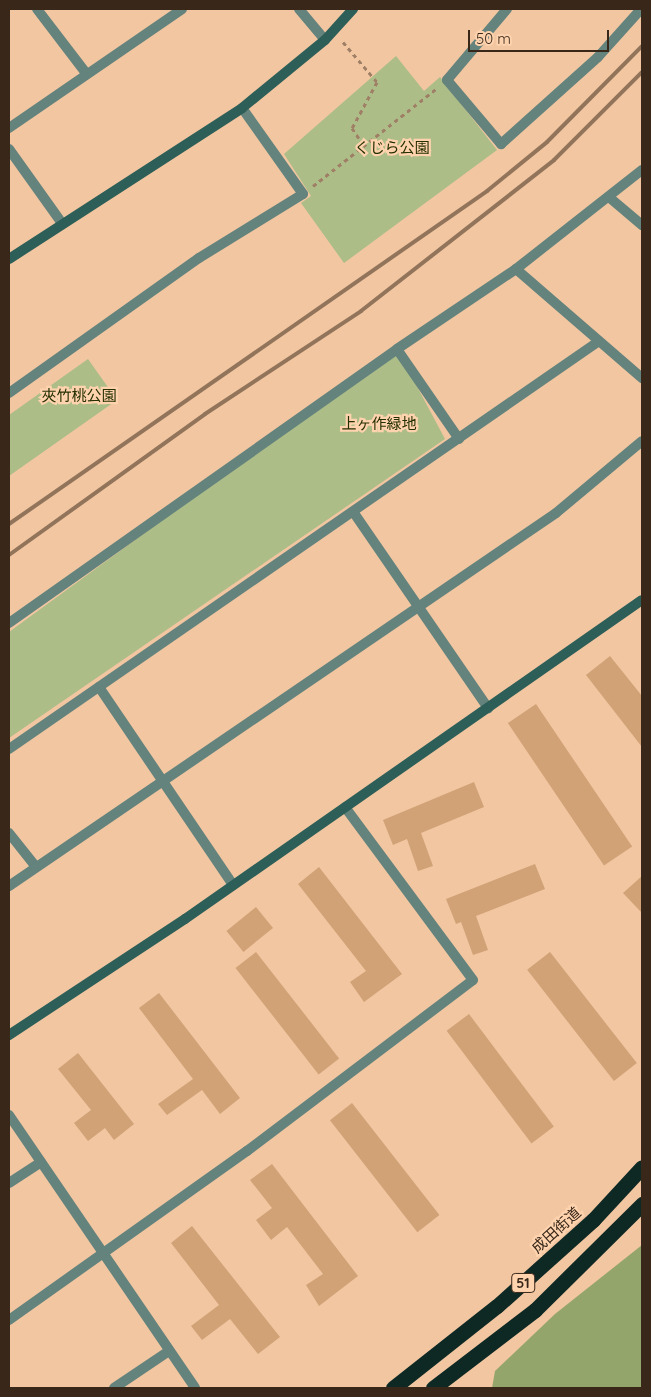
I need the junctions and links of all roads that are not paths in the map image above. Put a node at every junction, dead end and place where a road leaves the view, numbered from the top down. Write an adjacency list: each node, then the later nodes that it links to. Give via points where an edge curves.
1 (37, 9): 8 (street)
2 (182, 9): 8 (street)
3 (299, 9): 7 (street)
4 (353, 9): 7 (street)
5 (506, 9): 6 (street, via 448,80 502,144 598,57)
6 (641, 9)
7 (325, 40): 9 (street)
8 (86, 73): 10 (street)
9 (242, 108): 14 (street); 21 (street, via 303,194 199,258)
10 (9, 128)
11 (9, 149): 14 (street)
12 (642, 170): 13 (street)
13 (610, 198): 15 (street); 17 (street)
14 (62, 222): 16 (street)
15 (642, 225)
16 (9, 259)
17 (516, 269): 18 (street); 19 (street)
18 (600, 341): 20 (street); 22 (street)
19 (397, 349): 22 (street); 27 (street)
20 (642, 378)
21 (9, 393)
22 (459, 440): 24 (street)
23 (642, 441): 26 (street, via 556,513)
24 (354, 513): 26 (street); 28 (street)
25 (642, 600): 29 (street)
26 (419, 606): 29 (street); 31 (street)
27 (9, 623)
28 (99, 687): 30 (street); 31 (street)
29 (488, 708): 32 (street)
30 (9, 749)
31 (159, 780): 34 (street); 35 (street)
32 (345, 807): 35 (street); 43 (street, via 472,980)
33 (9, 833): 34 (street)
34 (36, 867): 36 (street)
35 (233, 885): 37 (street)
36 (9, 886)
37 (9, 1036)
38 (9, 1115): 39 (street)
39 (41, 1162): 41 (street); 43 (street)
40 (642, 1167): 48 (highway, 成田街道 / 51, via 593,1220 497,1306)
41 (9, 1183)
42 (642, 1204): 49 (highway, 51, via 534,1310)
43 (104, 1254): 44 (street); 45 (street)
44 (9, 1320)
45 (169, 1350): 46 (street); 47 (street)
46 (114, 1388)
47 (195, 1388)
48 (393, 1388)
49 (433, 1388)

